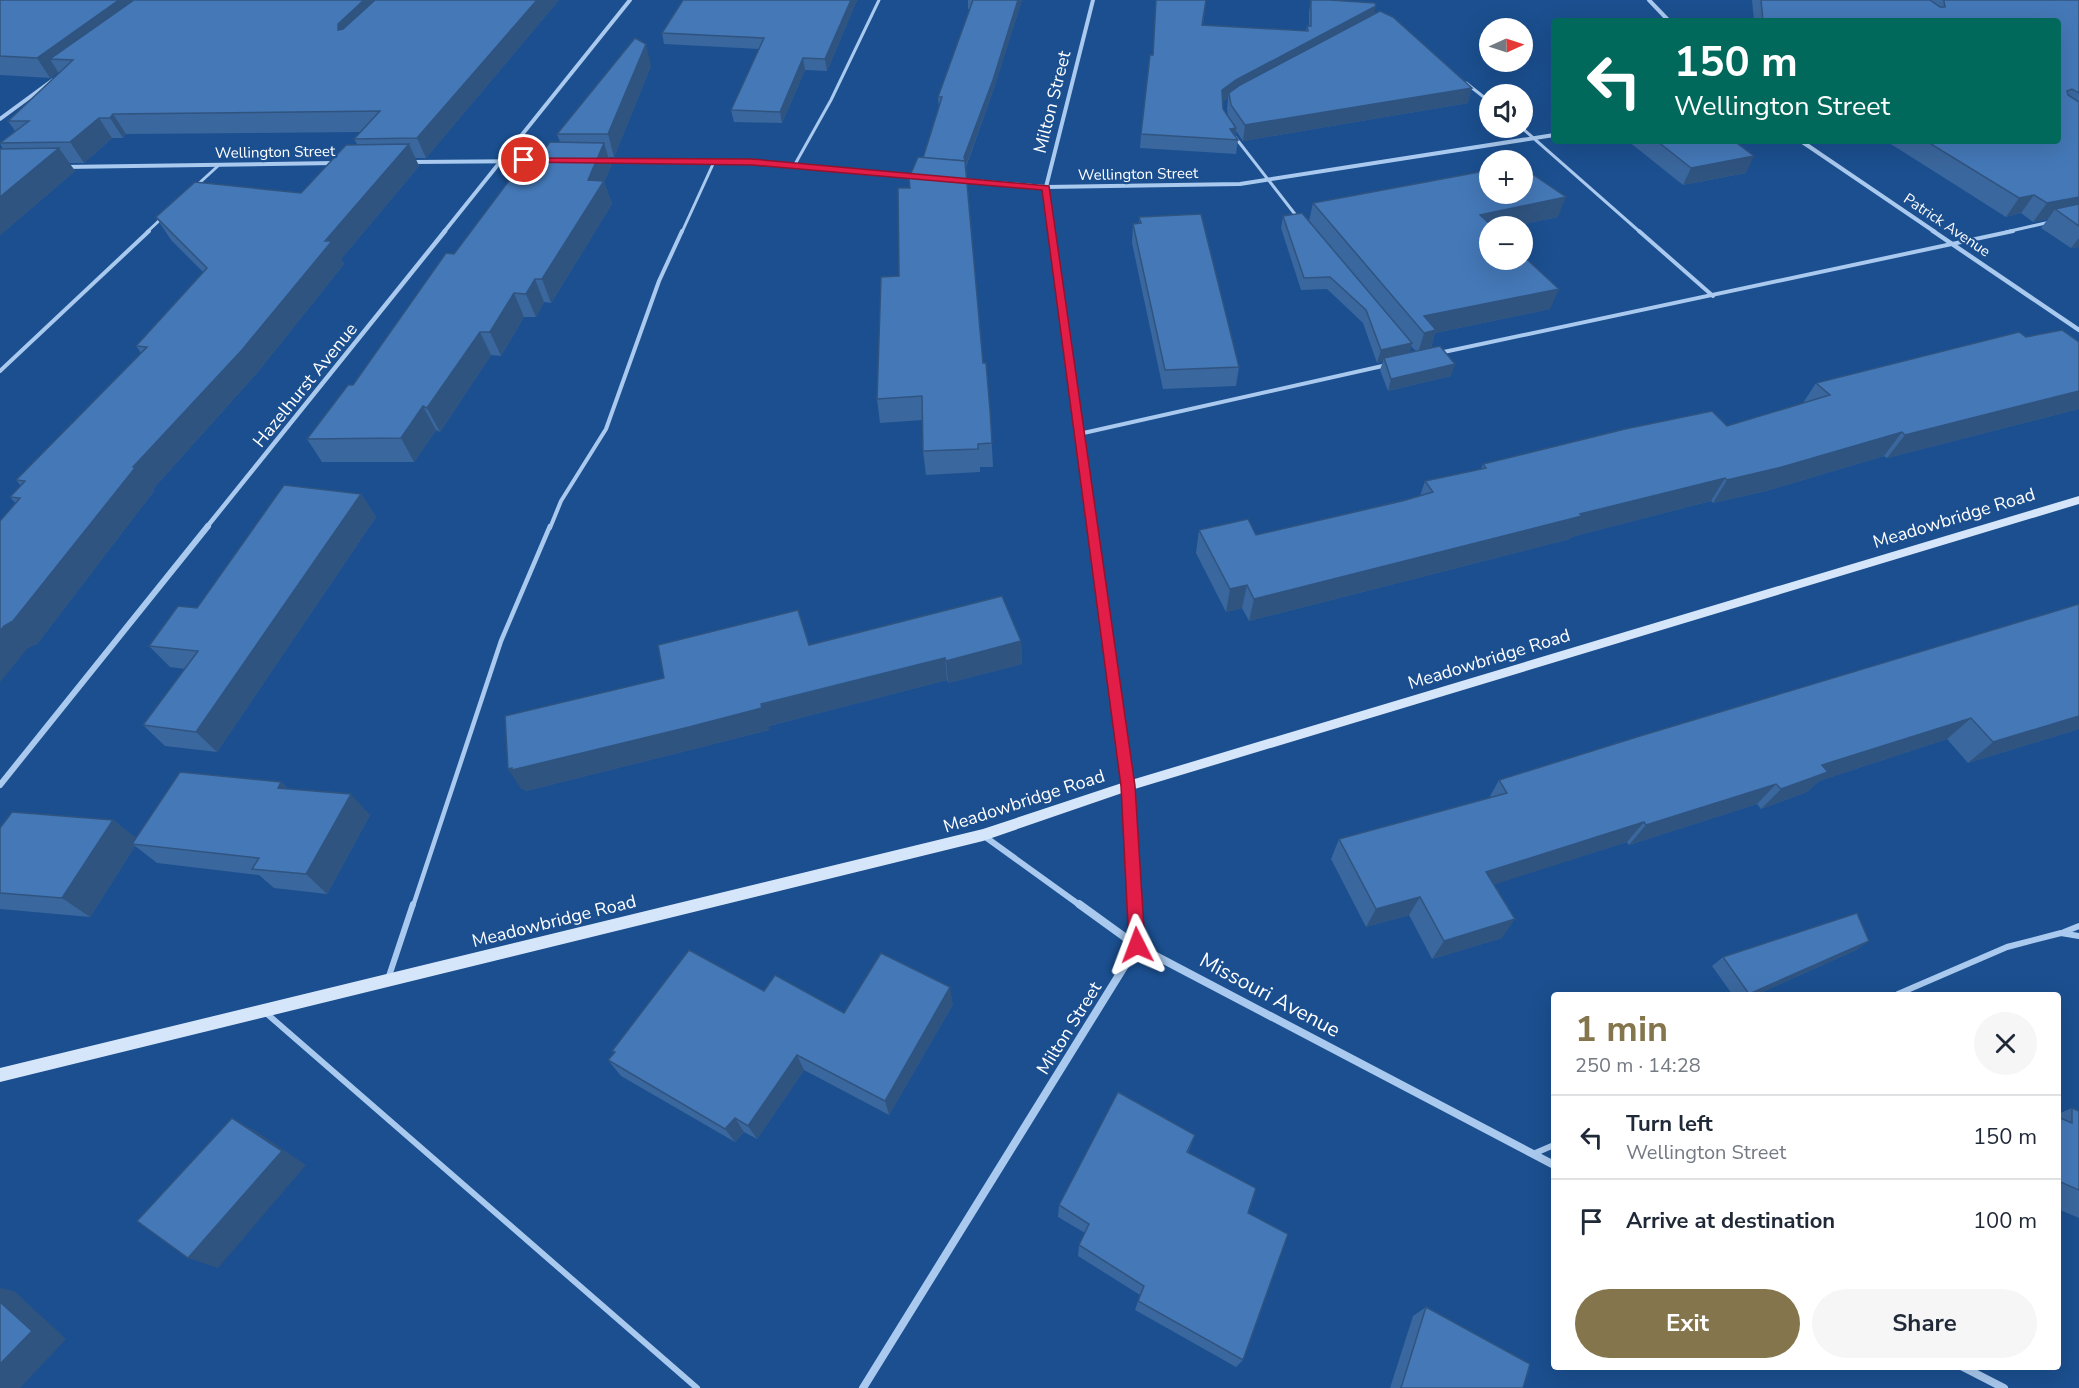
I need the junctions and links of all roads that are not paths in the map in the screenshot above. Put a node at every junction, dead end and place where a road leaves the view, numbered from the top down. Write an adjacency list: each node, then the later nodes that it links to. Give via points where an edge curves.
1 (630, 0): 14 (street, Hazelhurst Avenue)
2 (879, 0): 21 (lane)
3 (1093, 0): 26 (street, Milton Street)
4 (1649, 0): 5 (street)
5 (1666, 18)
6 (1458, 76): 8 (lane)
7 (58, 77): 9 (street)
8 (1479, 93)
9 (0, 119)
10 (1231, 130): 25 (lane)
11 (1551, 135): 12 (street, Wellington Street)
12 (1535, 138): 25 (street, Wellington Street); 32 (lane)
13 (1805, 144): 31 (street, Patrick Avenue)
14 (502, 161): 15 (street); 17 (street); 39 (street, Hazelhurst Avenue)
15 (547, 161)
16 (595, 161): 18 (street)
17 (405, 162)
18 (714, 162): 21 (street); 46 (lane, via 659,281 606,429 561,501 501,641)
19 (346, 163): 20 (street, Wellington Street)
20 (219, 165): 22 (street, Wellington Street); 27 (lane)
21 (794, 166): 23 (street)
22 (58, 167)
23 (923, 177)
24 (958, 180): 26 (street, Wellington Street)
25 (1267, 180): 26 (street, Wellington Street, via 1240,184); 29 (lane)
26 (1046, 188): 37 (street, Milton Street)
27 (188, 193)
28 (163, 218): 36 (lane)
29 (1299, 219)
30 (2058, 220): 31 (lane)
31 (1955, 244): 32 (lane); 33 (street, Patrick Avenue)
32 (1713, 296): 34 (lane)
33 (2079, 330)
34 (1428, 356)
35 (1394, 363): 37 (lane)
36 (0, 370)
37 (1079, 434): 40 (street, Milton Street)
38 (2079, 500): 40 (main road, Meadowbridge Road)
39 (0, 785)
40 (1128, 786): 41 (main road, Meadowbridge Road); 45 (street, Milton Street)
41 (983, 836): 45 (street, Missouri Avenue); 46 (main road, Meadowbridge Road)
42 (2079, 926): 43 (lane)
43 (2061, 933): 44 (lane); 47 (lane, via 2007,947)
44 (2079, 936)
45 (1137, 945): 51 (street, Missouri Avenue); 55 (street, Milton Street)
46 (387, 981): 48 (main road, Meadowbridge Road)
47 (1904, 992)
48 (264, 1011): 49 (main road, Meadowbridge Road); 54 (lane)
49 (0, 1075)
50 (1551, 1146): 51 (lane)
51 (1533, 1154): 52 (street, Missouri Avenue)
52 (1551, 1163)
53 (1968, 1370): 56 (street)
54 (697, 1388)
55 (863, 1388)
56 (2004, 1388)

